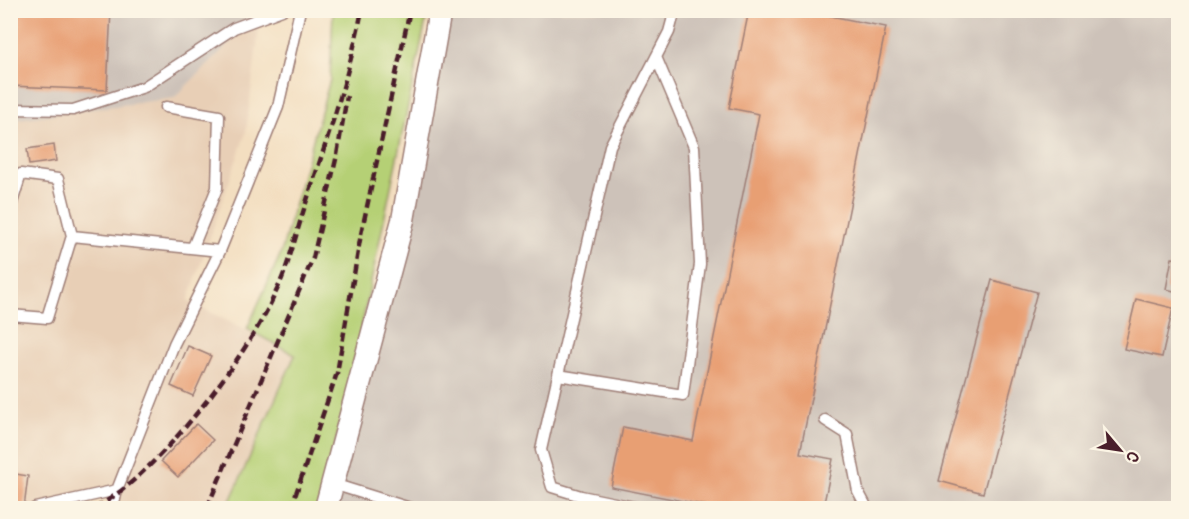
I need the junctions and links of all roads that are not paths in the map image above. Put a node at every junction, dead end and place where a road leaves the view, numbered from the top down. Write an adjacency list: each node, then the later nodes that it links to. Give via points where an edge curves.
1 (282, 10): 7 (lane, via 234,28 144,87 73,110)
2 (300, 10): 11 (lane, via 278,107)
3 (440, 10): 15 (street, via 403,220)
4 (675, 10): 5 (lane)
5 (656, 57): 13 (lane, via 610,146); 13 (lane, via 694,147 700,264 683,395)
6 (166, 107): 10 (lane, via 219,116 217,188)
7 (10, 109)
8 (10, 209): 9 (lane, via 21,174 58,179)
9 (72, 236): 10 (lane); 12 (lane, via 47,318)
10 (193, 247): 11 (lane)
11 (220, 251): 16 (lane, via 180,330)
12 (10, 315)
13 (558, 375): 21 (lane, via 541,450 552,487)
14 (825, 420): 22 (lane, via 847,434 858,490)
15 (333, 484): 19 (street); 20 (lane)
16 (117, 490): 17 (lane); 18 (lane)
17 (35, 508)
18 (113, 508)
19 (326, 508)
20 (410, 508)
21 (639, 508)
22 (867, 508)

